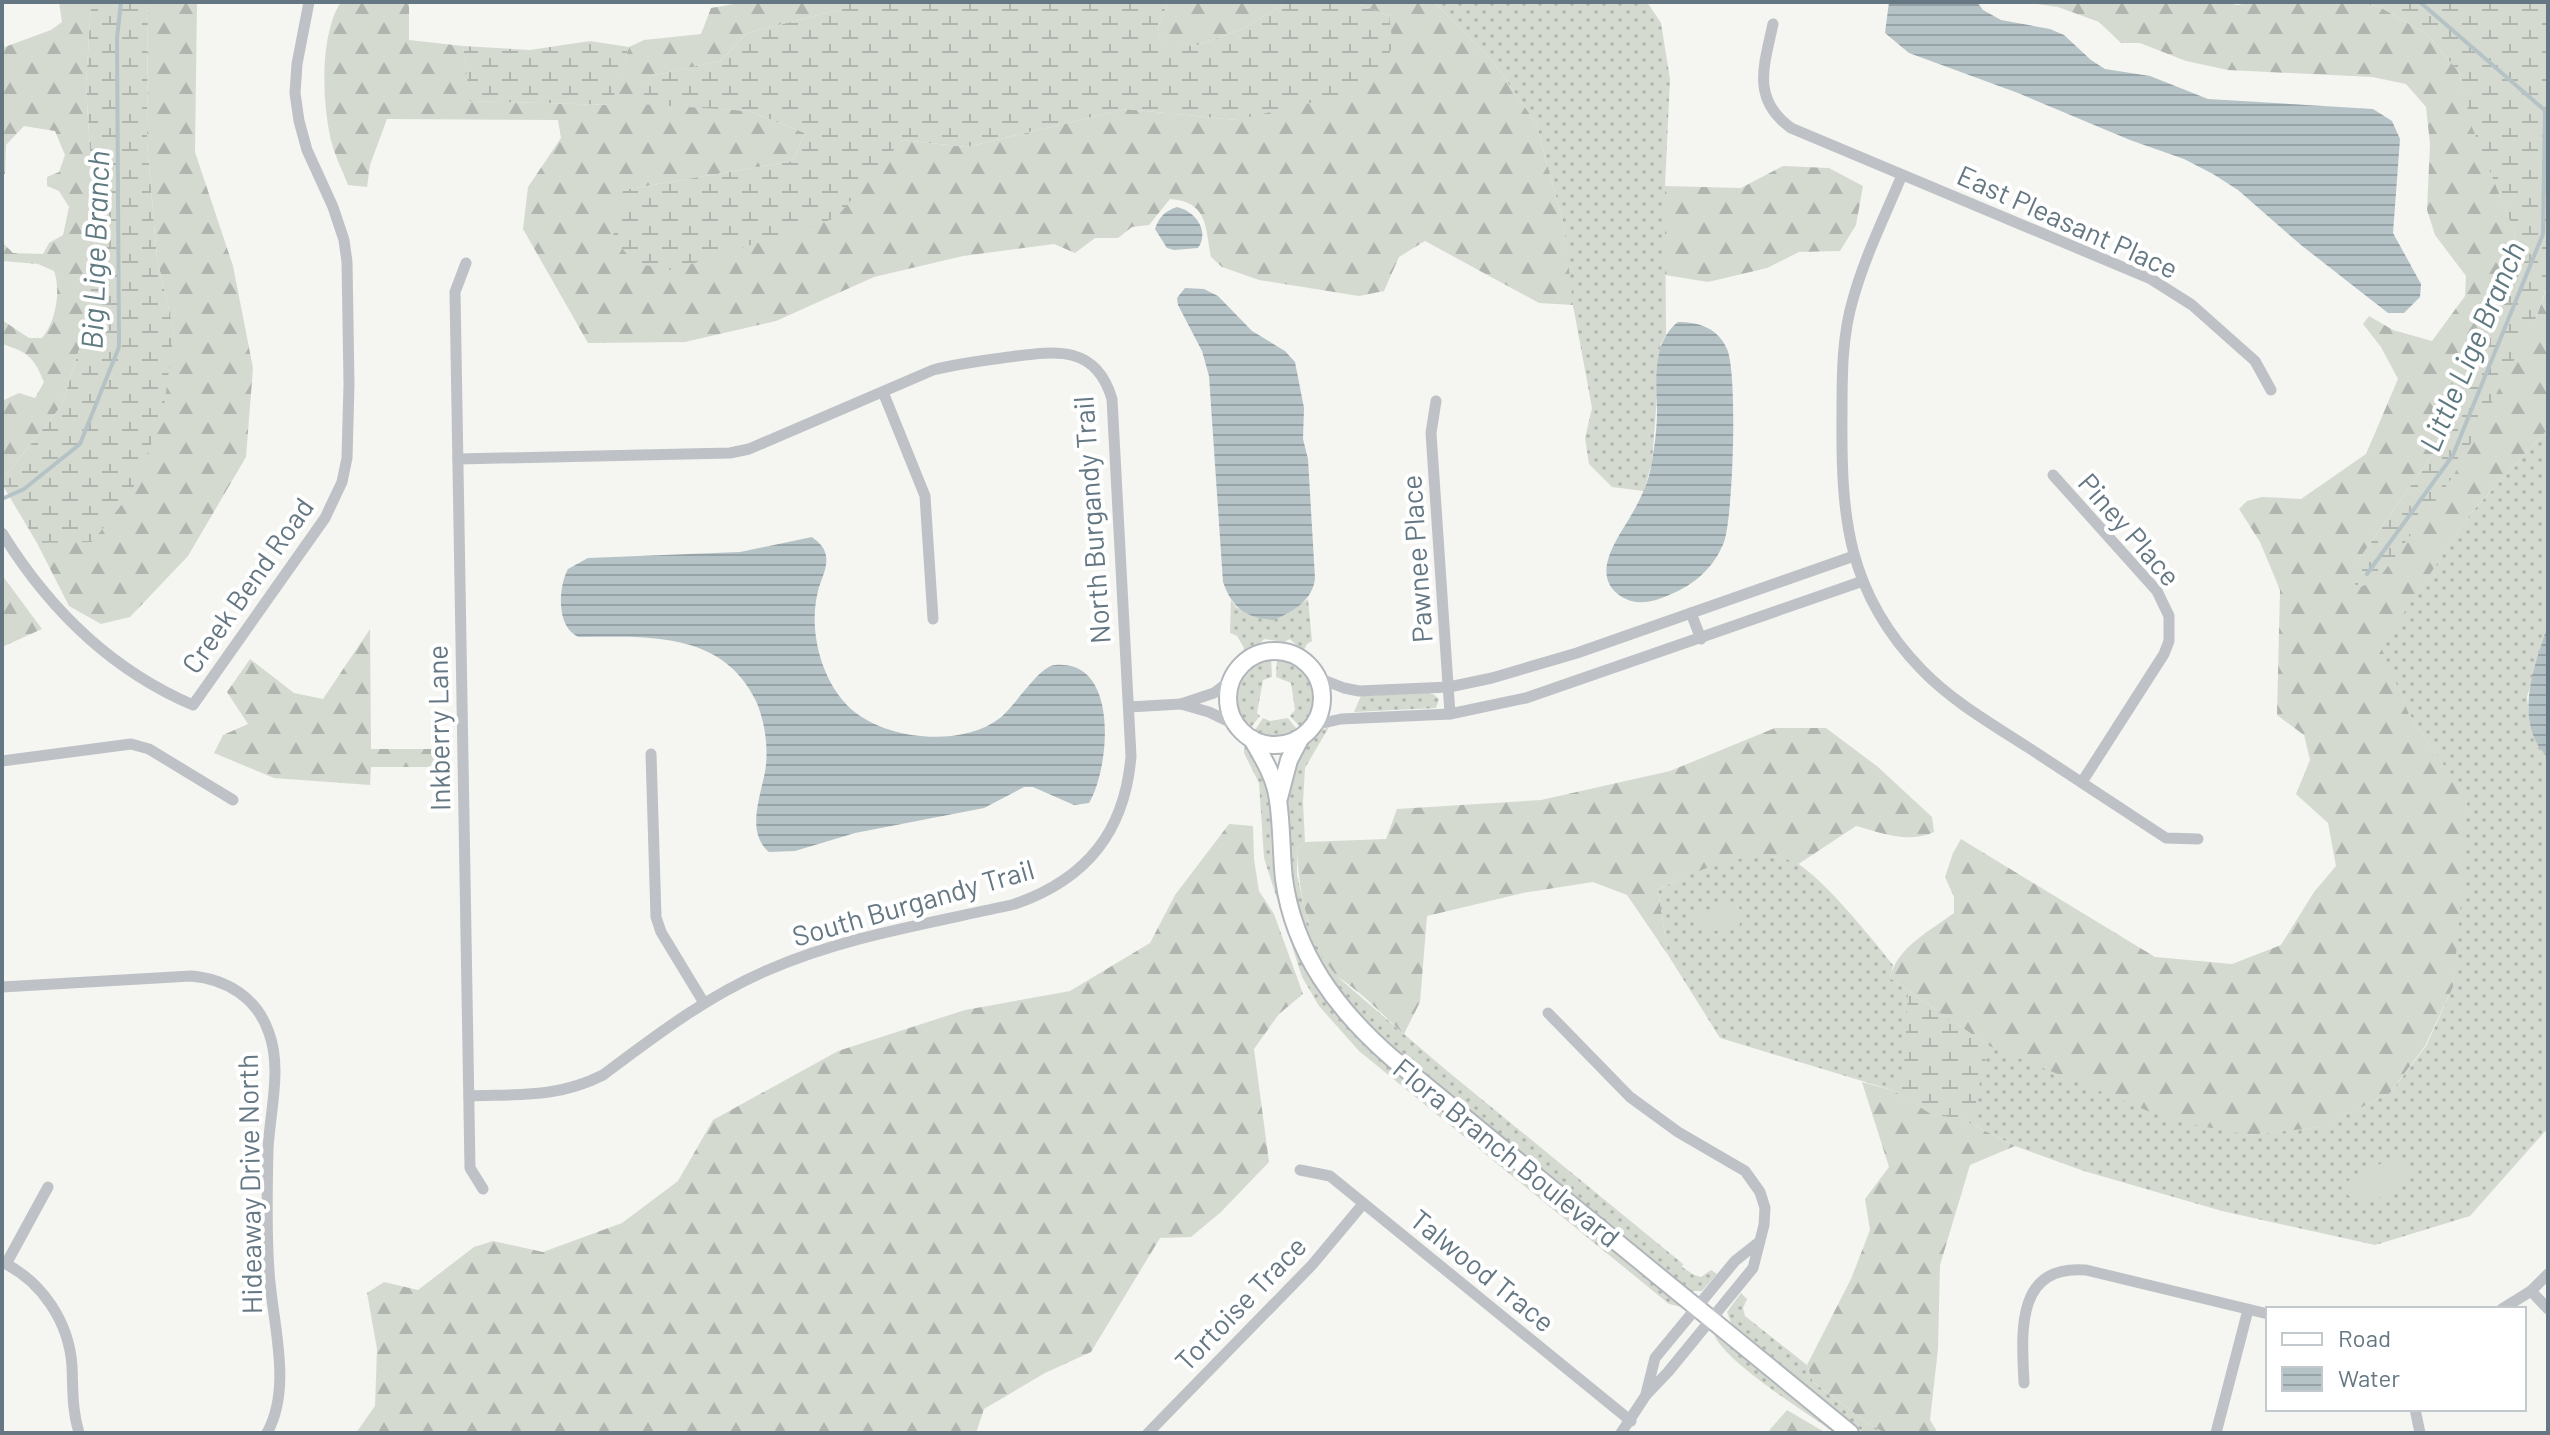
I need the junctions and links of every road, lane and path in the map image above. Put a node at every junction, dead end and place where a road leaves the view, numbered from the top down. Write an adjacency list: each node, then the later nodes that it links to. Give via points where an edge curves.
1 (309, 2): 10 (street, Creek Bend Road, via 297,64 299,121 336,213 347,262 347,458 325,518 193,705 145,681 93,643 48,598)
2 (1773, 24): 3 (street, East Pleasant Place, via 1763,87 1780,120)
3 (1902, 175): 5 (street, East Pleasant Place, via 2173,291 2255,361); 11 (street, via 1862,271 1842,359 1841,482)
4 (466, 263): 8 (street, Inkberry Lane, via 455,292)
5 (2271, 390)
6 (883, 392): 8 (street, North Burgandy Trail, via 730,453); 14 (street, via 925,496); 20 (street, North Burgandy Trail, via 951,365 1055,352 1083,359 1102,376 1112,399)
7 (1436, 401): 18 (street, Pawnee Place, via 1431,433)
8 (458, 459): 35 (street, Inkberry Lane)
9 (2053, 475): 28 (street, Piney Place, via 2157,591 2170,628 2164,654)
10 (2, 533)
11 (1854, 556): 12 (street); 13 (street)
12 (1863, 581): 15 (street); 28 (street, via 1902,647 1943,690)
13 (1691, 613): 15 (street); 18 (street, via 1571,655)
14 (933, 619)
15 (1701, 639): 21 (street, via 1526,698)
16 (1316, 677): 17 (street, via 1303,661 1274,652 1248,659); 18 (street, via 1359,691); 23 (street, via 1320,706)
17 (1231, 680): 19 (street, via 1214,693); 22 (street, via 1228,703)
18 (1449, 687): 21 (street, Pawnee Place)
19 (1181, 704): 20 (street); 22 (street)
20 (1129, 707): 33 (street, South Burgandy Trail, via 1130,776 1117,818 1092,857 1057,886 1015,904 849,941 766,971)
21 (1450, 714): 23 (street)
22 (1236, 725): 24 (street, Flora Branch Boulevard)
23 (1314, 725): 25 (street, Flora Branch Boulevard)
24 (1252, 739): 25 (street, via 1271,744); 29 (street, Flora Branch Boulevard)
25 (1300, 739): 29 (street, Flora Branch Boulevard)
26 (651, 754): 33 (street, via 656,917)
27 (2, 761): 30 (street, via 131,744 149,749)
28 (2082, 782): 31 (street, via 2166,838)
29 (1278, 799): 44 (street, Flora Branch Boulevard, via 1284,879 1294,921 1321,978 1348,1017)
30 (233, 800)
31 (2198, 839)
32 (2, 987): 55 (street, Hideaway Drive North, via 207,977 245,996 265,1022 274,1054 267,1192 281,1389)
33 (704, 1003): 35 (street, South Burgandy Trail, via 585,1084 548,1094)
34 (1548, 1013): 40 (street, via 1630,1097 1751,1177 1765,1208)
35 (469, 1096): 38 (street, Inkberry Lane, via 470,1168)
36 (1300, 1170): 39 (street, Talwood Trace, via 1330,1176)
37 (48, 1187): 41 (street)
38 (483, 1189)
39 (1363, 1204): 53 (street, Talwood Trace); 56 (street, Tortoise Trace, via 1312,1265)
40 (1759, 1242): 44 (street, via 1735,1261); 49 (street, via 1753,1268)
41 (4, 1263): 54 (street, via 40,1291 63,1326)
42 (2548, 1274): 43 (street)
43 (2531, 1291): 45 (street); 46 (street)
44 (1698, 1307): 49 (street, Flora Branch Boulevard); 51 (street, via 1655,1358)
45 (2505, 1307)
46 (2548, 1309)
47 (2248, 1310): 48 (street); 50 (street, via 2086,1270 2064,1271 2040,1284 2023,1314); 59 (street)
48 (2266, 1314)
49 (1712, 1318): 51 (street); 58 (street, Flora Branch Boulevard)
50 (2024, 1383)
51 (1646, 1395): 53 (street)
52 (2415, 1411): 60 (street)
53 (1631, 1421): 57 (street)
54 (79, 1433)
55 (267, 1433)
56 (1148, 1433)
57 (1621, 1433)
58 (1850, 1433)
59 (2216, 1433)
60 (2420, 1433)

